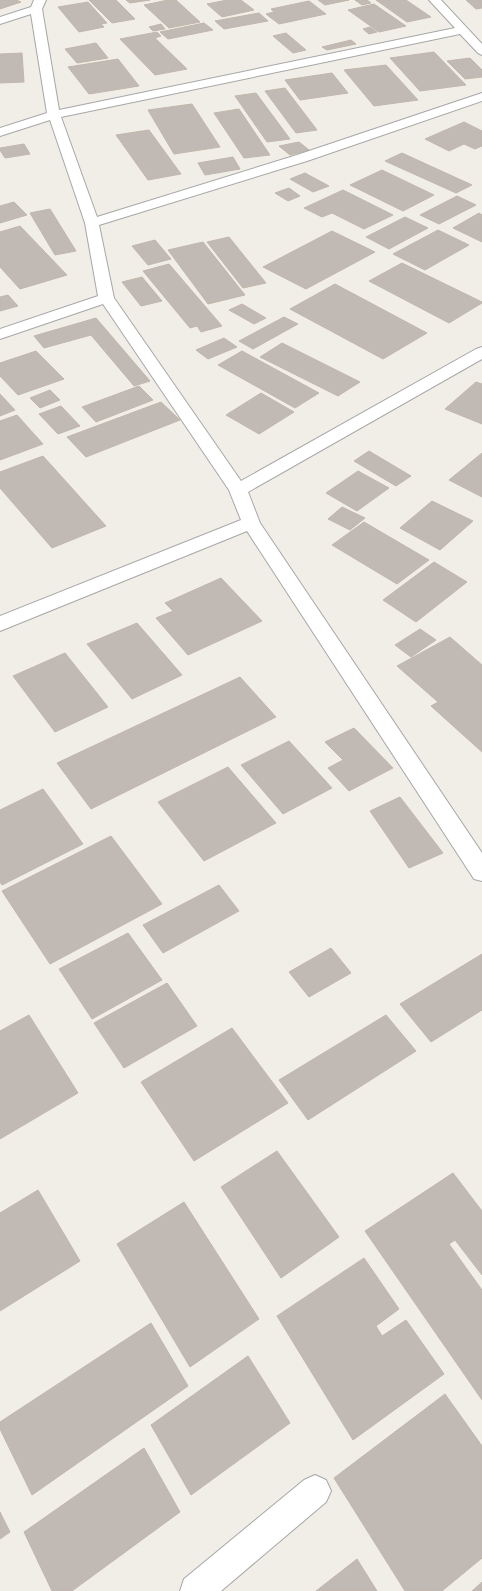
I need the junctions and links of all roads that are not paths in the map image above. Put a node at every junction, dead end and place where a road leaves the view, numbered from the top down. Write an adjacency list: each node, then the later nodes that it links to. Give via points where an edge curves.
1 (435, 0): 4 (street)
2 (38, 5): 3 (street); 7 (street)
3 (0, 21)
4 (463, 30): 5 (street); 7 (street)
5 (482, 51)
6 (482, 97): 9 (street, via 302,158)
7 (54, 115): 8 (street); 9 (street)
8 (0, 132)
9 (92, 223): 10 (street)
10 (106, 298): 11 (street); 13 (street)
11 (0, 334)
12 (482, 352): 13 (street)
13 (238, 490): 14 (street)
14 (251, 523): 15 (street); 16 (street)
15 (0, 624)
16 (482, 872)
17 (315, 1491): 18 (street)
18 (196, 1591)

